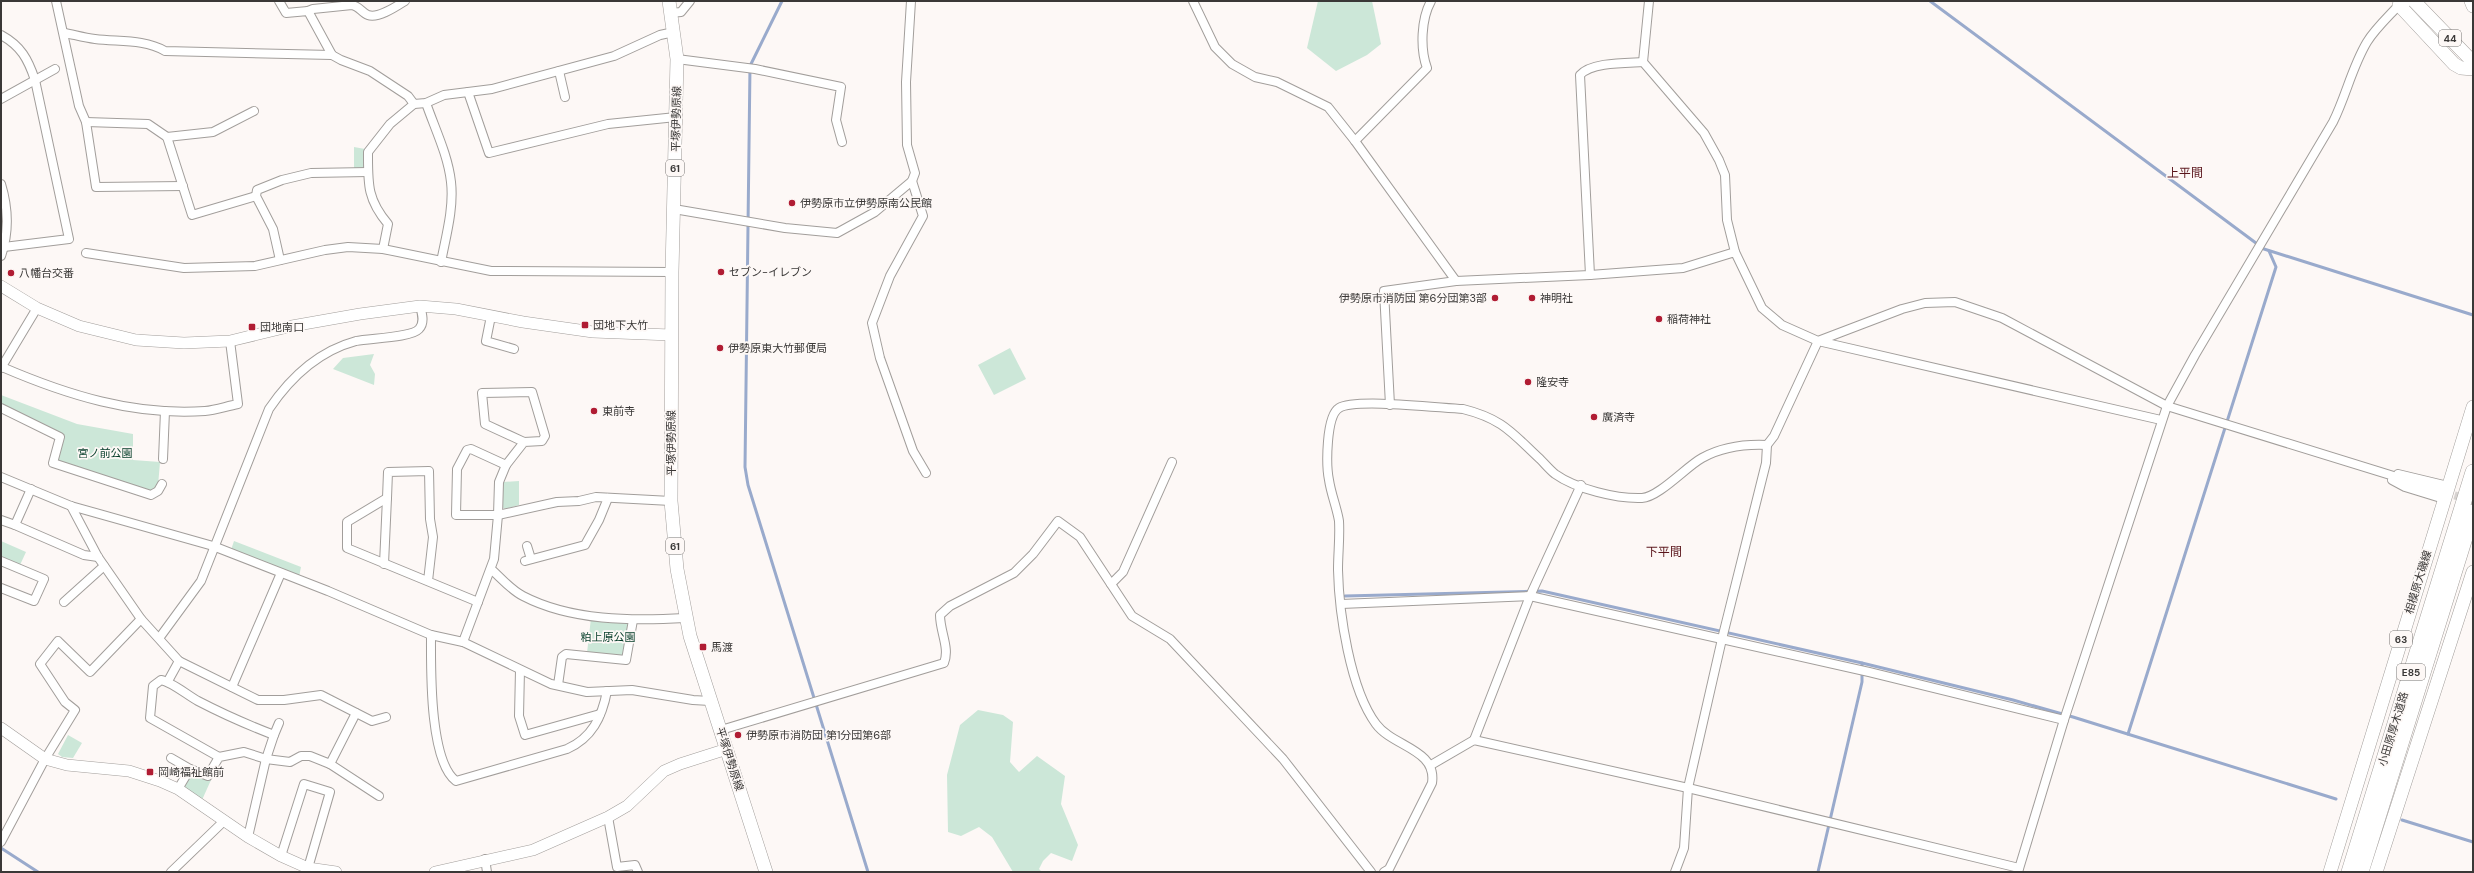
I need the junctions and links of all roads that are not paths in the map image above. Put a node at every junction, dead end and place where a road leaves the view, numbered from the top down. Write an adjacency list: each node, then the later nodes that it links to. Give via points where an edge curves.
1 (56, 1): 16 (street)
2 (279, 1): 14 (street, via 286,13)
3 (405, 1): 14 (street, via 374,16 352,5)
4 (690, 1): 13 (street, via 681,12)
5 (911, 1): 38 (street, via 906,82 907,145 915,173)
6 (1193, 1): 35 (street, via 1215,47 1232,64 1255,77 1277,82 1328,107)
7 (1431, 1): 35 (street, via 1424,21 1424,60 1427,68)
8 (1649, 1): 20 (street)
9 (2414, 1): 21 (main road, 44)
10 (2471, 1): 12 (main road)
11 (2402, 3): 23 (main road, via 2454,64 2461,68); 63 (street, via 2367,41 2356,63 2344,101 2333,122)
12 (2473, 6)
13 (670, 7): 15 (main road, 平塚伊勢原線 / 61)
14 (308, 11): 18 (street)
15 (674, 32): 19 (main road, 平塚伊勢原線 / 61); 24 (street, via 660,35 614,56)
16 (65, 33): 18 (street, via 94,39 143,43 165,51); 33 (street, via 79,106)
17 (1, 35): 25 (street, via 13,42 27,58)
18 (332, 55): 30 (street, via 370,71 408,96)
19 (677, 59): 32 (main road, 平塚伊勢原線 / 61); 36 (street, via 754,69 841,87 836,120)
20 (1643, 62): 45 (street, via 1704,133 1719,160 1725,175 1727,220); 51 (street, via 1604,65 1584,70 1580,75)
21 (2473, 62)
22 (55, 69): 25 (street)
23 (2473, 69)
24 (559, 71): 26 (street, via 492,89); 27 (street)
25 (36, 80): 28 (street); 43 (street, via 69,239)
26 (468, 92): 29 (street, via 444,95); 32 (street, via 489,153 608,124)
27 (565, 97)
28 (1, 99)
29 (426, 103): 30 (street); 49 (street, via 446,157 451,183 450,219)
30 (414, 104): 37 (street, via 390,124 368,152)
31 (254, 111): 34 (street, via 213,132)
32 (676, 117): 42 (main road, 平塚伊勢原線 / 61)
33 (86, 122): 34 (street, via 148,124); 40 (street, via 96,187)
34 (167, 137): 40 (street)
35 (1355, 141): 52 (street)
36 (842, 142)
37 (368, 172): 41 (street, via 310,173 282,180 258,190); 44 (street, via 374,208 388,224)
38 (912, 180): 42 (street, via 875,212 837,233 785,228); 75 (street, via 923,216 890,276 872,323 880,358 910,444)
39 (1, 184): 43 (street, via 6,204 7,228)
40 (183, 186): 41 (street, via 192,215)
41 (256, 196): 48 (street, via 273,229)
42 (674, 209): 50 (main road, 平塚伊勢原線 / 61)
43 (4, 247): 47 (street)
44 (383, 249): 48 (street, via 348,247); 49 (street)
45 (1735, 252): 51 (street, via 1683,268); 59 (street, via 1762,308 1782,325)
46 (86, 253): 48 (street, via 184,268 255,266)
47 (1, 256)
48 (280, 260)
49 (441, 262): 50 (street, via 491,271)
50 (672, 272): 57 (main road, 平塚伊勢原線 / 61)
51 (1590, 275): 52 (street)
52 (1456, 281): 62 (street, via 1384,291)
53 (1, 286): 55 (street)
54 (420, 306): 56 (street, via 456,308); 58 (street, via 292,326); 89 (street, via 422,324 418,330 410,334 356,342 324,354 283,387 269,409)
55 (38, 308): 58 (street, via 79,326 136,340 184,343); 61 (street)
56 (491, 316): 57 (street, via 593,332); 60 (street, via 485,344)
57 (671, 335): 83 (main road, 平塚伊勢原線 / 61)
58 (230, 341): 66 (street, via 238,404 206,411)
59 (1818, 341): 63 (street, via 1902,308 1925,303 1955,302 2002,318); 67 (street); 69 (street, via 1774,436)
60 (514, 349)
61 (2, 368): 66 (street, via 87,399)
62 (1390, 405): 78 (street, via 1463,409 1490,417 1513,432 1556,474); 104 (street, via 1340,407 1333,413 1330,424 1328,478 1338,518)
63 (2167, 406): 67 (street); 73 (street)
64 (2473, 407): 80 (main road, 相模原大磯線 / 63)
65 (1, 408): 77 (street, via 60,437 53,463 151,495 158,492)
66 (165, 411): 70 (street)
67 (2161, 420): 122 (street)
68 (524, 442): 68 (street, via 542,441 545,436 532,392 482,393 486,424); 72 (street)
69 (1767, 445): 78 (street, via 1744,444 1702,458 1673,481 1644,498 1624,497); 110 (street, via 1766,463)
70 (163, 459)
71 (1172, 462): 99 (street, via 1123,572)
72 (506, 465): 86 (street, via 499,482); 86 (street, via 471,449 467,450 458,469 456,516)
73 (2373, 471): 80 (street, via 2408,475); 80 (street, via 2405,487)
74 (2473, 472): 157 (highway, 小田原厚木道路 / E85)
75 (926, 473)
76 (1, 476): 79 (street)
77 (162, 484)
78 (1581, 485): 101 (street)
79 (31, 489): 84 (street); 88 (street)
80 (2445, 492): 156 (main road, 相模原大磯線 / 63)
81 (387, 498): 93 (street); 93 (street, via 347,522 347,548); 98 (street, via 388,472 430,471 430,519 434,536)
82 (608, 498): 83 (street); 86 (street, via 557,502); 90 (street, via 584,545 528,560)
83 (671, 501): 105 (main road, 平塚伊勢原線 / 61, via 677,569)
84 (71, 506): 89 (street); 91 (street)
85 (2473, 512): 158 (highway, 小田原厚木道路 / E85)
86 (498, 516): 95 (street)
87 (1, 520): 88 (street)
88 (15, 525): 91 (street, via 84,555)
89 (214, 546): 97 (street); 109 (street, via 201,581)
90 (527, 546)
91 (98, 557): 94 (street)
92 (1, 561): 100 (street, via 44,579 34,601)
93 (384, 564): 98 (street)
94 (104, 566): 102 (street); 106 (street)
95 (491, 569): 103 (street); 107 (street, via 522,596 550,608)
96 (2473, 572): 159 (main road)
97 (281, 573): 108 (street); 116 (street)
98 (428, 581): 103 (street)
99 (1111, 584): 125 (street, via 1080,537 1058,521 1033,554 1014,573 950,606 940,615 947,655 944,664); 153 (street, via 1132,616 1170,639 1283,759)
100 (1, 588)
101 (1530, 596): 104 (street); 110 (street); 127 (street)
102 (64, 602)
103 (478, 602): 111 (street)
104 (1341, 604): 134 (street, via 1350,667 1376,724 1399,743 1420,755)
105 (685, 618): 107 (street); 118 (main road, 平塚伊勢原線 / 61)
106 (141, 619): 109 (street); 131 (street, via 90,672 58,642 40,664 65,702 75,710)
107 (633, 620): 115 (street, via 626,660 566,654 562,657)
108 (431, 635): 111 (street); 120 (street, via 432,708 450,776 456,781 567,749 592,732)
109 (160, 637): 112 (street)
110 (1722, 639): 122 (street); 136 (street)
111 (464, 642): 113 (street)
112 (179, 662): 114 (street); 116 (street)
113 (520, 670): 115 (street); 120 (street, via 518,716 524,735)
114 (168, 682): 126 (street, via 178,690 232,718); 129 (street, via 161,680 152,686 150,718)
115 (558, 685): 117 (street, via 587,692)
116 (232, 687): 119 (street, via 258,700 284,700 321,695)
117 (607, 691): 118 (street, via 632,690); 120 (street)
118 (710, 701): 125 (main road, 平塚伊勢原線 / 61)
119 (356, 713): 121 (street, via 372,721); 133 (street)
120 (600, 714)
121 (386, 717)
122 (2064, 720): 146 (street)
123 (279, 723): 126 (street)
124 (1, 728): 131 (street)
125 (720, 730): 128 (main road, 平塚伊勢原線 / 61)
126 (274, 735): 132 (street)
127 (1474, 740): 134 (street); 136 (street)
128 (727, 749): 139 (street, via 664,771 627,806); 152 (main road, 平塚伊勢原線 / 61)
129 (219, 757): 132 (street, via 244,752); 135 (street, via 208,776)
130 (171, 758): 135 (street)
131 (45, 759): 137 (street, via 67,765 129,771); 142 (street)
132 (266, 759): 133 (street, via 290,762 301,756 310,756); 141 (street)
133 (330, 764): 138 (street)
134 (1431, 766): 154 (street, via 1432,783 1389,869)
135 (190, 769): 137 (street)
136 (1688, 788): 146 (street); 155 (street, via 1684,848)
137 (178, 790): 140 (street)
138 (379, 796)
139 (608, 817): 144 (street, via 533,850); 151 (street, via 617,867 635,865)
140 (224, 821): 141 (street); 147 (street)
141 (248, 837): 143 (street)
142 (1, 842)
143 (281, 856): 145 (street); 145 (street, via 304,784 330,792)
144 (485, 859): 149 (street); 150 (street)
145 (308, 868): 148 (street)
146 (2018, 870)
147 (171, 872)
148 (336, 872)
149 (435, 872)
150 (487, 872)
151 (638, 872)
152 (766, 872)
153 (1371, 872)
154 (1384, 872)
155 (1675, 872)
156 (2330, 872)
157 (2349, 872)
158 (2361, 872)
159 (2376, 872)

